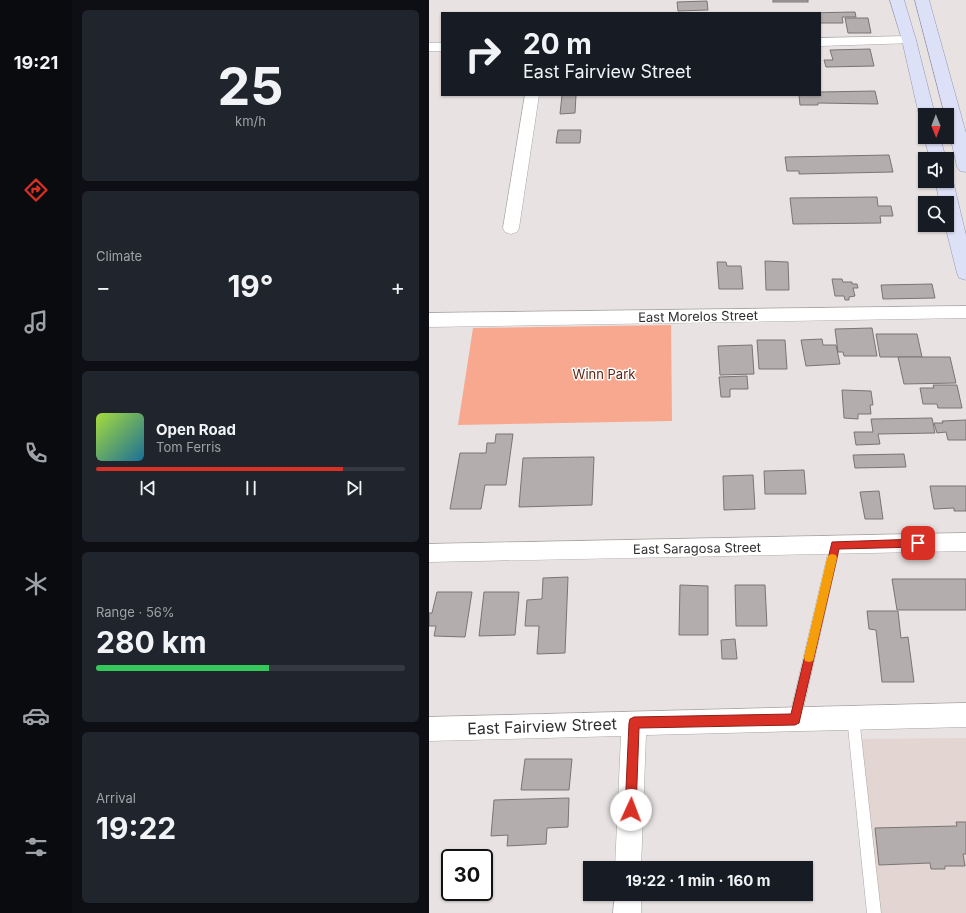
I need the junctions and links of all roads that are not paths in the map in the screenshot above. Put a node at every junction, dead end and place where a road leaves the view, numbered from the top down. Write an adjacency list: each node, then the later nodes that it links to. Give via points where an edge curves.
1 (897, 0): 3 (main road)
2 (923, 0): 9 (main road)
3 (909, 40): 4 (street); 8 (main road)
4 (821, 42)
5 (429, 47): 6 (street)
6 (441, 47)
7 (533, 96): 11 (street)
8 (925, 108)
9 (966, 167)
10 (946, 188): 12 (main road)
11 (511, 228)
12 (966, 273)
13 (966, 312): 14 (street, East Morelos Street)
14 (429, 320)
15 (966, 542): 16 (street, East Saragosa Street)
16 (835, 545): 17 (street, East Saragosa Street); 20 (lane)
17 (429, 554)
18 (966, 715): 19 (street, East Fairview Street)
19 (853, 717): 20 (street, East Fairview Street); 26 (lane)
20 (795, 719): 21 (street, East Fairview Street)
21 (634, 723): 22 (street, East Fairview Street); 23 (street)
22 (429, 729)
23 (629, 861)
24 (627, 901): 25 (street)
25 (627, 913)
26 (875, 913)

